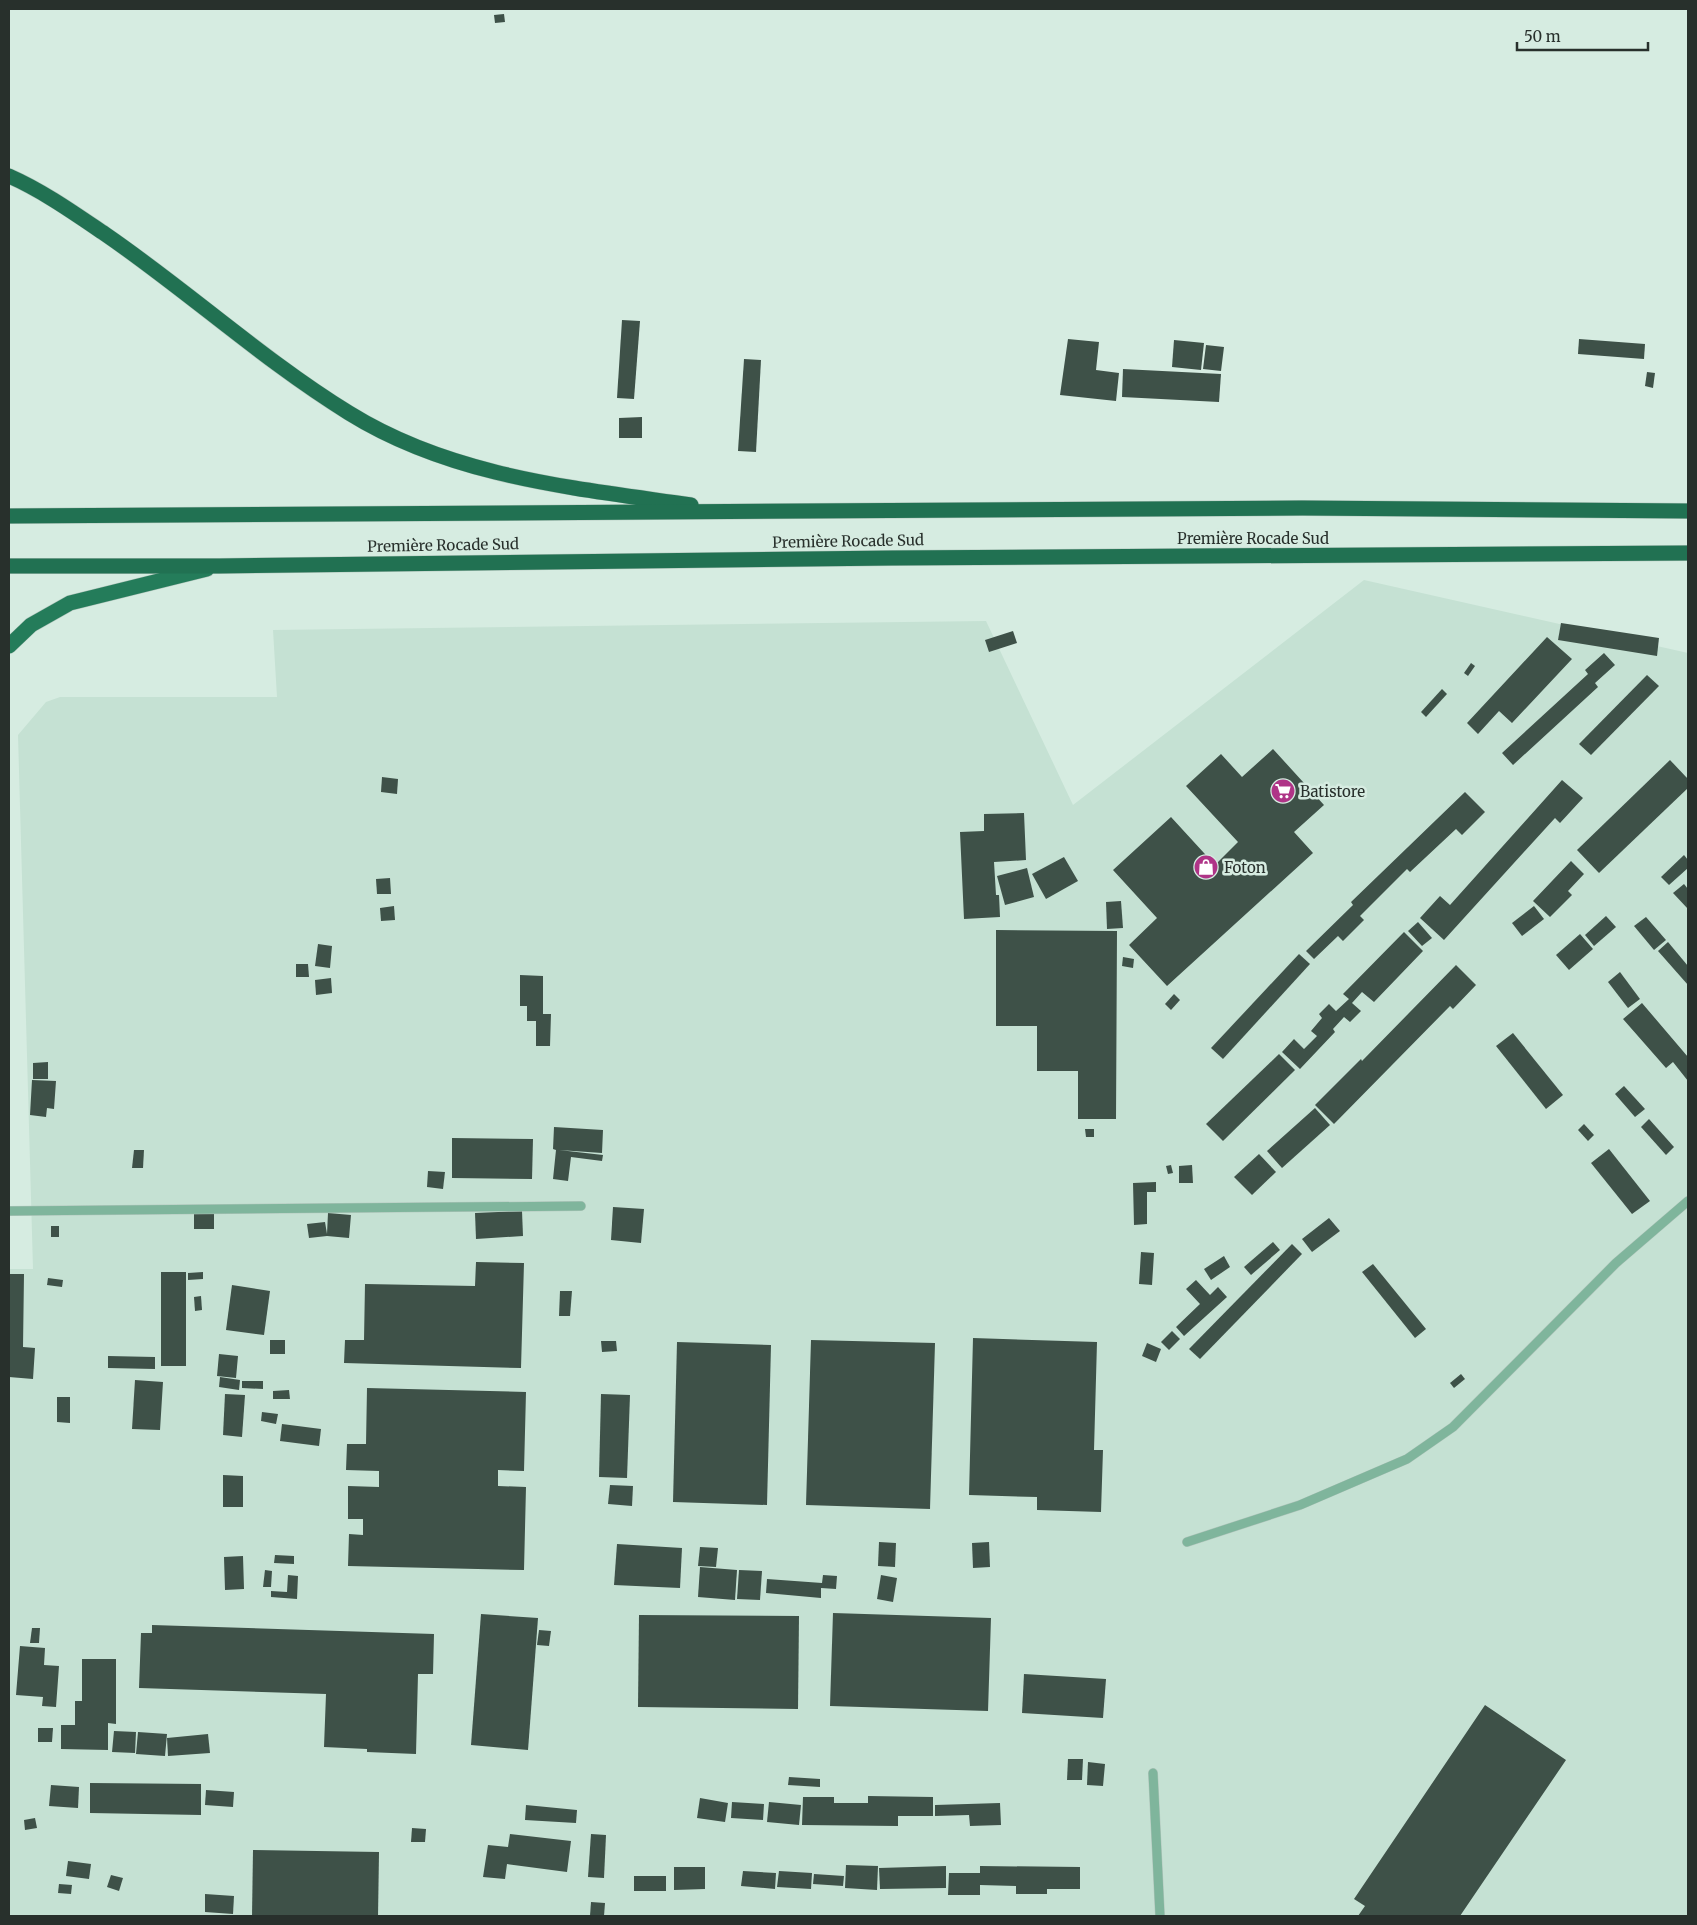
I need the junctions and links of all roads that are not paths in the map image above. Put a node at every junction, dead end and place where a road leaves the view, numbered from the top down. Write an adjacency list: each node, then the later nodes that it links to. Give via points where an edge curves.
1 (9, 176): 3 (highway, via 75,213 138,257 298,380 351,414 396,437 445,458 542,483)
2 (1688, 511): 3 (highway, Première Rocade Sud, via 1302,508)
3 (742, 512): 4 (highway, Première Rocade Sud)
4 (9, 516)
5 (1688, 553): 7 (highway, Première Rocade Sud)
6 (9, 566): 7 (highway, Première Rocade Sud)
7 (219, 566): 8 (highway, via 70,603 31,625)
8 (9, 646)
9 (1688, 1201): 12 (lane, via 1616,1263 1453,1427 1407,1459 1300,1505)
10 (581, 1206): 11 (lane)
11 (9, 1211)
12 (1187, 1542)
13 (1153, 1773): 14 (lane)
14 (1160, 1916)

